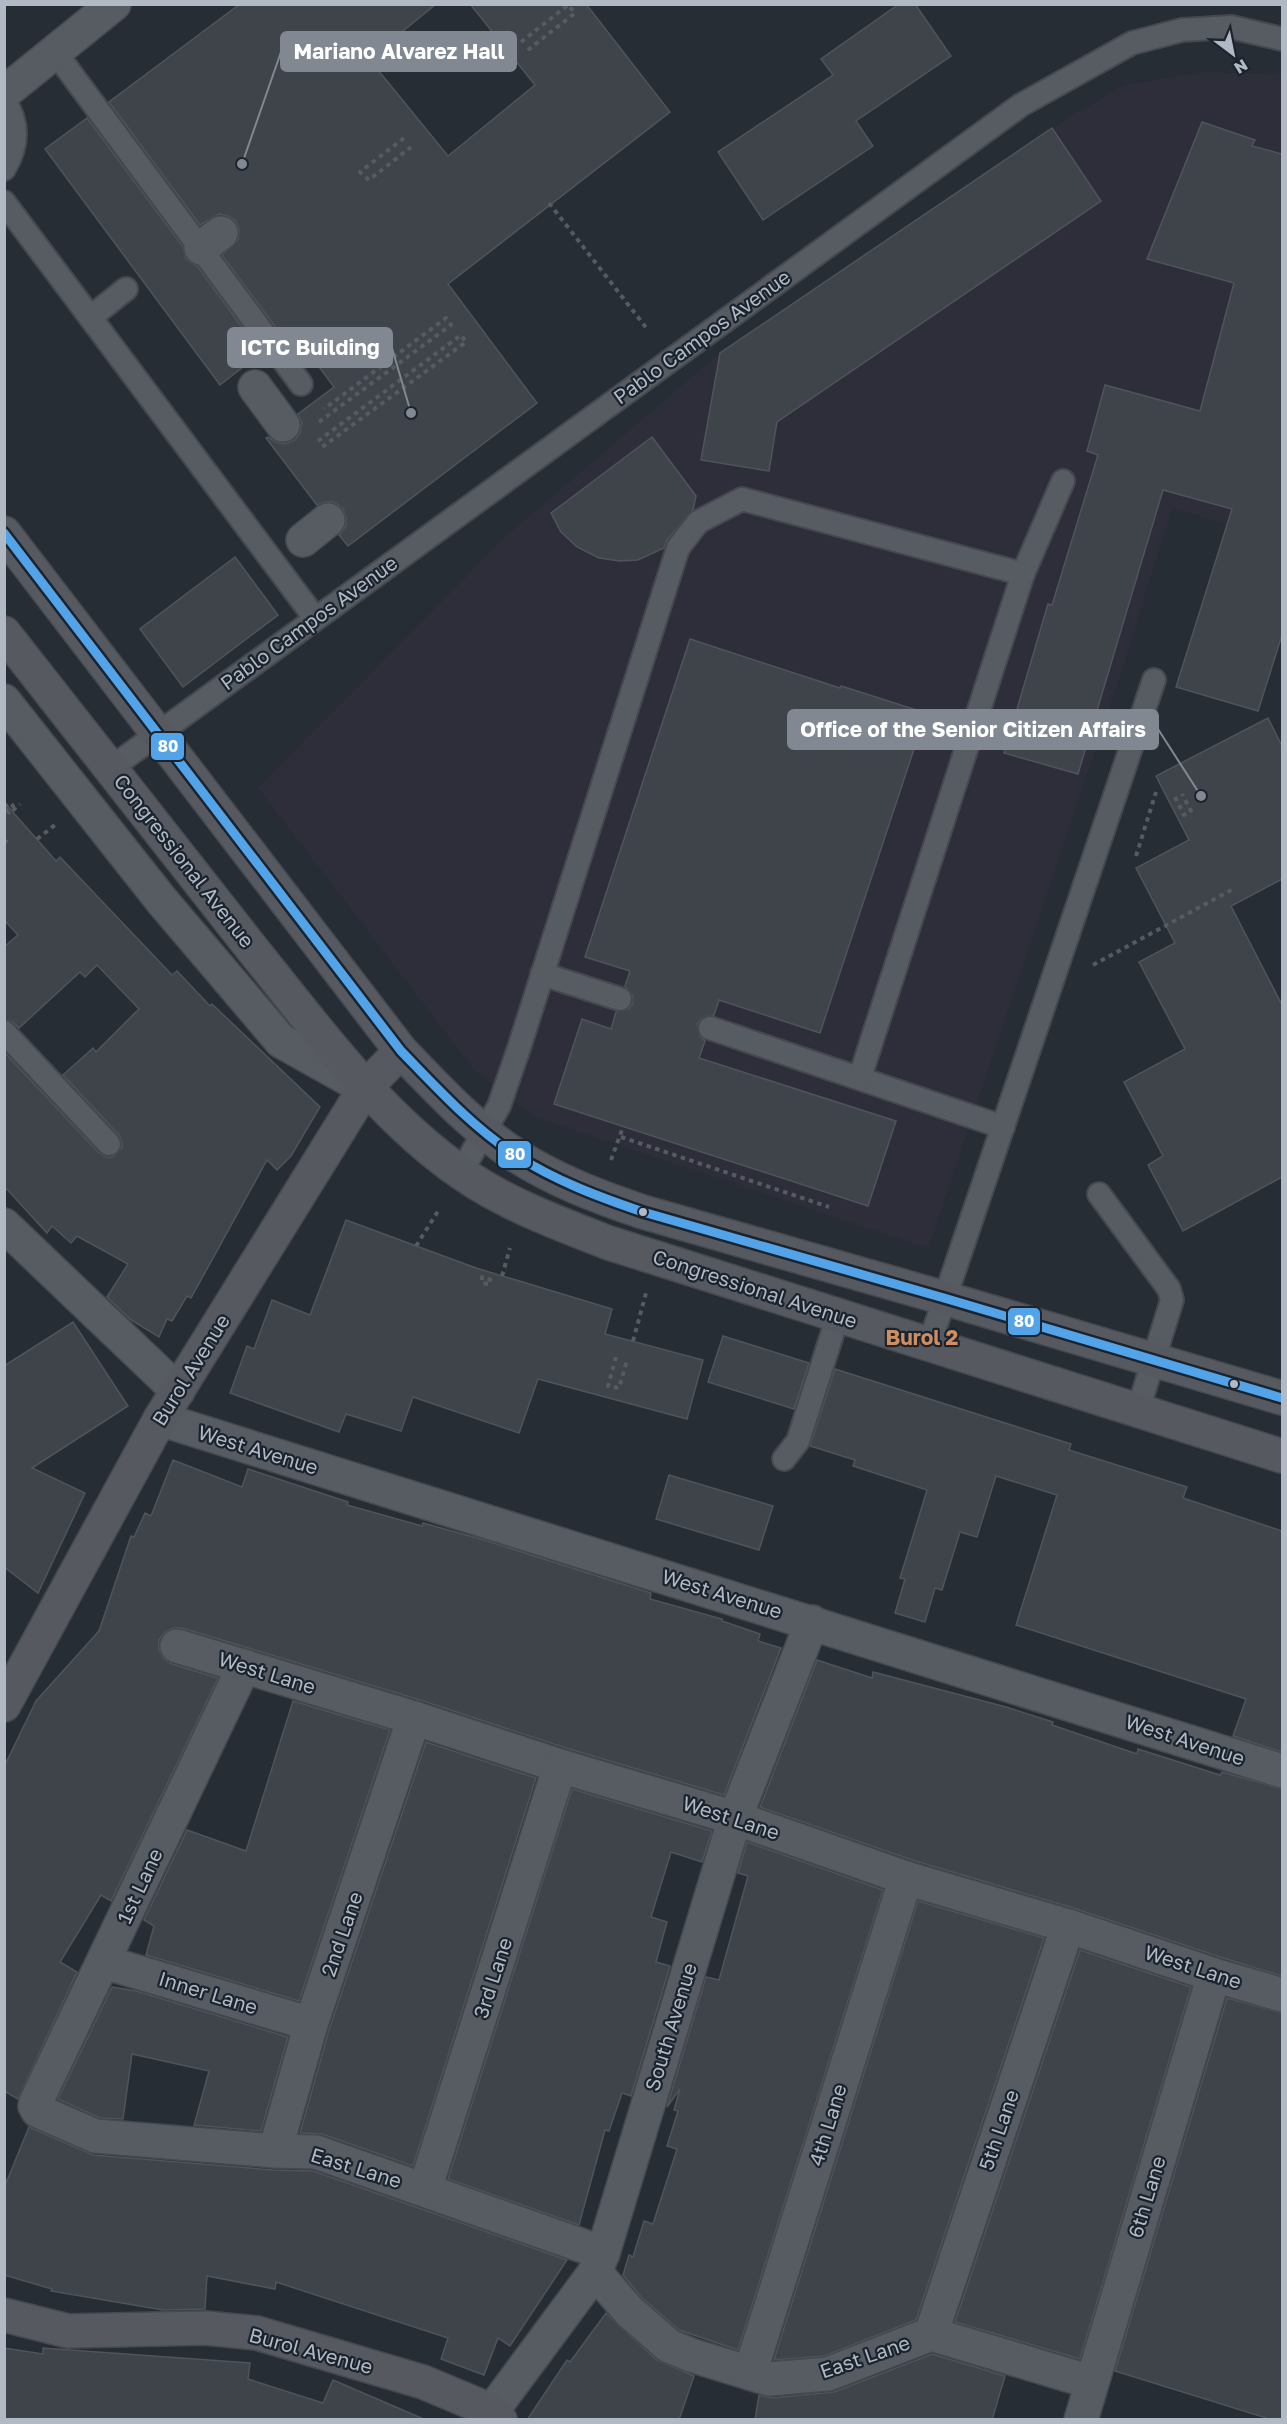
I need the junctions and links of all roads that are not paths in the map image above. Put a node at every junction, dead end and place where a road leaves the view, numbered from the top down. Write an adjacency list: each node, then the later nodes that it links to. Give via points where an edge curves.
1 (114, 4): 3 (street)
2 (1282, 39): 16 (lane, Pablo Campos Avenue, via 1231,27 1182,30 1132,43 1021,105)
3 (55, 52): 4 (street); 10 (lane, via 211,241)
4 (4, 93)
5 (4, 100): 6 (lane, via 12,111 16,130 14,150)
6 (4, 169)
7 (4, 202): 9 (lane)
8 (126, 289): 9 (lane)
9 (91, 317): 16 (lane)
10 (301, 384)
11 (255, 387): 12 (street)
12 (296, 427)
13 (1063, 481): 15 (lane)
14 (4, 533): 20 (main road, Congressional Avenue)
15 (1023, 574): 22 (lane, via 742,499 698,522 678,548); 27 (lane)
16 (315, 618): 20 (lane, Pablo Campos Avenue)
17 (4, 633): 21 (main road, Congressional Avenue)
18 (1154, 680): 29 (lane)
19 (4, 701): 28 (street, Congressional Avenue, via 162,902 281,1041)
20 (157, 734): 21 (lane, Pablo Campos Avenue); 26 (main road, Congressional Avenue)
21 (111, 768): 28 (main road, Congressional Avenue)
22 (542, 974): 23 (lane); 30 (lane, via 499,1107)
23 (620, 999)
24 (710, 1028): 27 (lane)
25 (4, 1032): 31 (lane)
26 (401, 1051): 28 (main road, Burol Avenue); 30 (main road, Congressional Avenue)
27 (860, 1077): 29 (lane)
28 (365, 1088): 32 (main road, Congressional Avenue, via 412,1134); 39 (main road, Burol Avenue)
29 (1003, 1127): 35 (lane)
30 (483, 1132): 32 (lane); 35 (main road, Congressional Avenue, via 552,1177 604,1199)
31 (109, 1144)
32 (461, 1172): 36 (main road, Congressional Avenue, via 524,1209 609,1243)
33 (1099, 1194): 38 (lane, via 1169,1289 1172,1299)
34 (6, 1228): 39 (street)
35 (944, 1298): 37 (lane); 38 (main road, Congressional Avenue)
36 (838, 1316): 37 (main road, Congressional Avenue); 44 (lane, via 798,1442)
37 (929, 1345): 41 (main road, Congressional Avenue)
38 (1154, 1360): 40 (main road, Congressional Avenue); 41 (lane)
39 (178, 1391): 42 (main road, Burol Avenue)
40 (1282, 1398)
41 (1138, 1410): 43 (main road, Congressional Avenue)
42 (160, 1419): 45 (street, West Avenue); 48 (main road, Burol Avenue)
43 (1282, 1456)
44 (784, 1460)
45 (812, 1622): 51 (street, West Avenue); 52 (street, South Avenue)
46 (177, 1646): 47 (street, West Lane)
47 (244, 1666): 49 (street, West Lane); 55 (street, 1st Lane)
48 (4, 1705)
49 (414, 1718): 50 (street, West Lane); 58 (street, 2nd Lane)
50 (560, 1766): 52 (street, West Lane); 61 (street, 3rd Lane)
51 (1282, 1771)
52 (735, 1818): 53 (street, West Lane); 62 (street, South Avenue)
53 (906, 1878): 54 (street, West Lane); 65 (street, 4th Lane)
54 (1068, 1926): 56 (street, West Lane); 64 (street, 5th Lane)
55 (104, 1962): 58 (street, Inner Lane); 59 (street, 1st Lane)
56 (1214, 1975): 57 (street, West Lane); 66 (street, 6th Lane)
57 (1282, 1995)
58 (311, 2024): 60 (street, 2nd Lane)
59 (35, 2106): 60 (street, East Lane, via 38,2112 95,2136)
60 (275, 2151): 61 (street, East Lane, via 316,2152)
61 (425, 2189): 62 (street, East Lane)
62 (599, 2262): 65 (street, East Lane, via 629,2312 669,2346); 67 (street, South Avenue)
63 (4, 2315): 67 (main road, Burol Avenue, via 68,2331 205,2328 257,2333 423,2382)
64 (931, 2334): 65 (street, East Lane, via 828,2374 769,2379); 66 (street, East Lane)
65 (750, 2373)
66 (1091, 2382): 68 (street, 6th Lane)
67 (496, 2415)
68 (1081, 2420)

